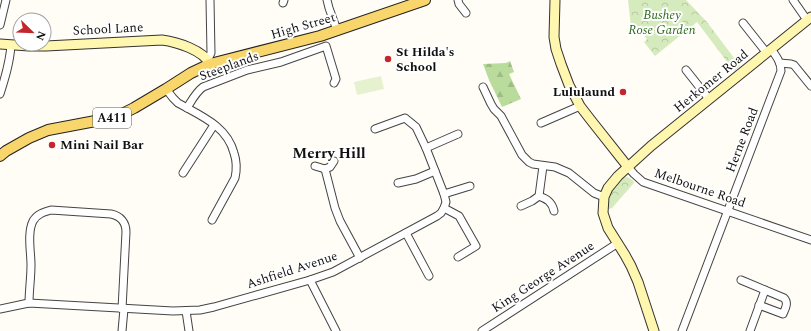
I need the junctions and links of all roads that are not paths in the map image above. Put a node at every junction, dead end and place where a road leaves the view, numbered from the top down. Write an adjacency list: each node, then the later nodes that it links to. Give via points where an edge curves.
1 (6, 0): 11 (street)
2 (210, 0): 18 (street)
3 (327, 0): 12 (street)
4 (425, 0): 12 (main road, High Street / A411)
5 (458, 0): 8 (street)
6 (555, 0): 27 (street, Melbourne Road, via 556,49)
7 (793, 0): 9 (street)
8 (466, 13)
9 (809, 18): 16 (street, Herkomer Road)
10 (743, 23): 16 (street)
11 (0, 25)
12 (337, 30): 15 (main road, High Street / A411)
13 (0, 44): 14 (street, School Lane)
14 (11, 45): 18 (street, School Lane, via 46,46 162,40 184,45); 25 (street, via 9,65)
15 (285, 45): 17 (street); 18 (main road, High Street / A411)
16 (769, 51): 19 (street); 26 (street, Herkomer Road)
17 (289, 59): 21 (street, Steeplands, via 326,46 336,79); 28 (street, Steeplands, via 218,80 199,90)
18 (209, 62): 24 (main road, A411)
19 (780, 63): 22 (street, via 794,65); 50 (street, Herne Road, via 781,71)
20 (686, 70): 26 (street)
21 (334, 83)
22 (811, 86)
23 (483, 87): 37 (street, via 522,155 529,162)
24 (166, 89): 28 (street, via 178,103); 34 (main road, A411, via 118,116 48,130 29,138)
25 (0, 94)
26 (709, 99): 38 (street, Herkomer Road)
27 (580, 106): 29 (street); 38 (street, Melbourne Road)
28 (187, 108): 30 (street)
29 (540, 123)
30 (214, 125): 41 (street); 51 (street, via 231,144 237,167 235,178)
31 (375, 129): 33 (street, via 405,118 416,127)
32 (458, 134): 33 (street)
33 (426, 148): 40 (street)
34 (0, 156)
35 (334, 161): 39 (street)
36 (315, 166): 39 (street)
37 (543, 166): 45 (street); 46 (street, via 556,167 569,173 594,193)
38 (628, 167): 46 (street, Herkomer Road, via 614,180); 50 (street, Melbourne Road, via 643,182)
39 (325, 169): 56 (street, via 340,221)
40 (436, 171): 42 (street); 44 (street)
41 (183, 173)
42 (398, 183)
43 (470, 186): 44 (street)
44 (444, 194): 48 (street)
45 (539, 196): 47 (street); 49 (street, via 550,201)
46 (604, 197): 54 (street, via 603,213 608,228)
47 (521, 206)
48 (444, 208): 52 (street, Ashfield Avenue, via 437,216); 55 (street, via 459,216 476,246)
49 (554, 211)
50 (728, 212): 53 (street, Melbourne Road); 71 (street, Herne Road)
51 (212, 220)
52 (406, 233): 56 (street, Ashfield Avenue); 57 (street)
53 (811, 240)
54 (618, 243): 69 (street, King George Avenue); 70 (street, via 638,282)
55 (458, 257)
56 (360, 258): 58 (street, Ashfield Avenue, via 334,272)
57 (429, 276)
58 (310, 280): 65 (street, Ashfield Avenue, via 214,307); 68 (street)
59 (741, 280): 60 (street)
60 (766, 290): 62 (street); 62 (street, via 786,300 783,314)
61 (30, 303): 63 (street, Ashfield Avenue); 64 (street, Ashfield Avenue); 64 (street, via 30,228 35,218 51,210 111,214 122,220 126,228)
62 (759, 305): 72 (street)
63 (0, 309)
64 (123, 309): 65 (street, Ashfield Avenue); 66 (street)
65 (186, 311): 67 (street)
66 (122, 331)
67 (189, 331)
68 (336, 331)
69 (482, 331)
70 (654, 331)
71 (682, 331)
72 (750, 331)

